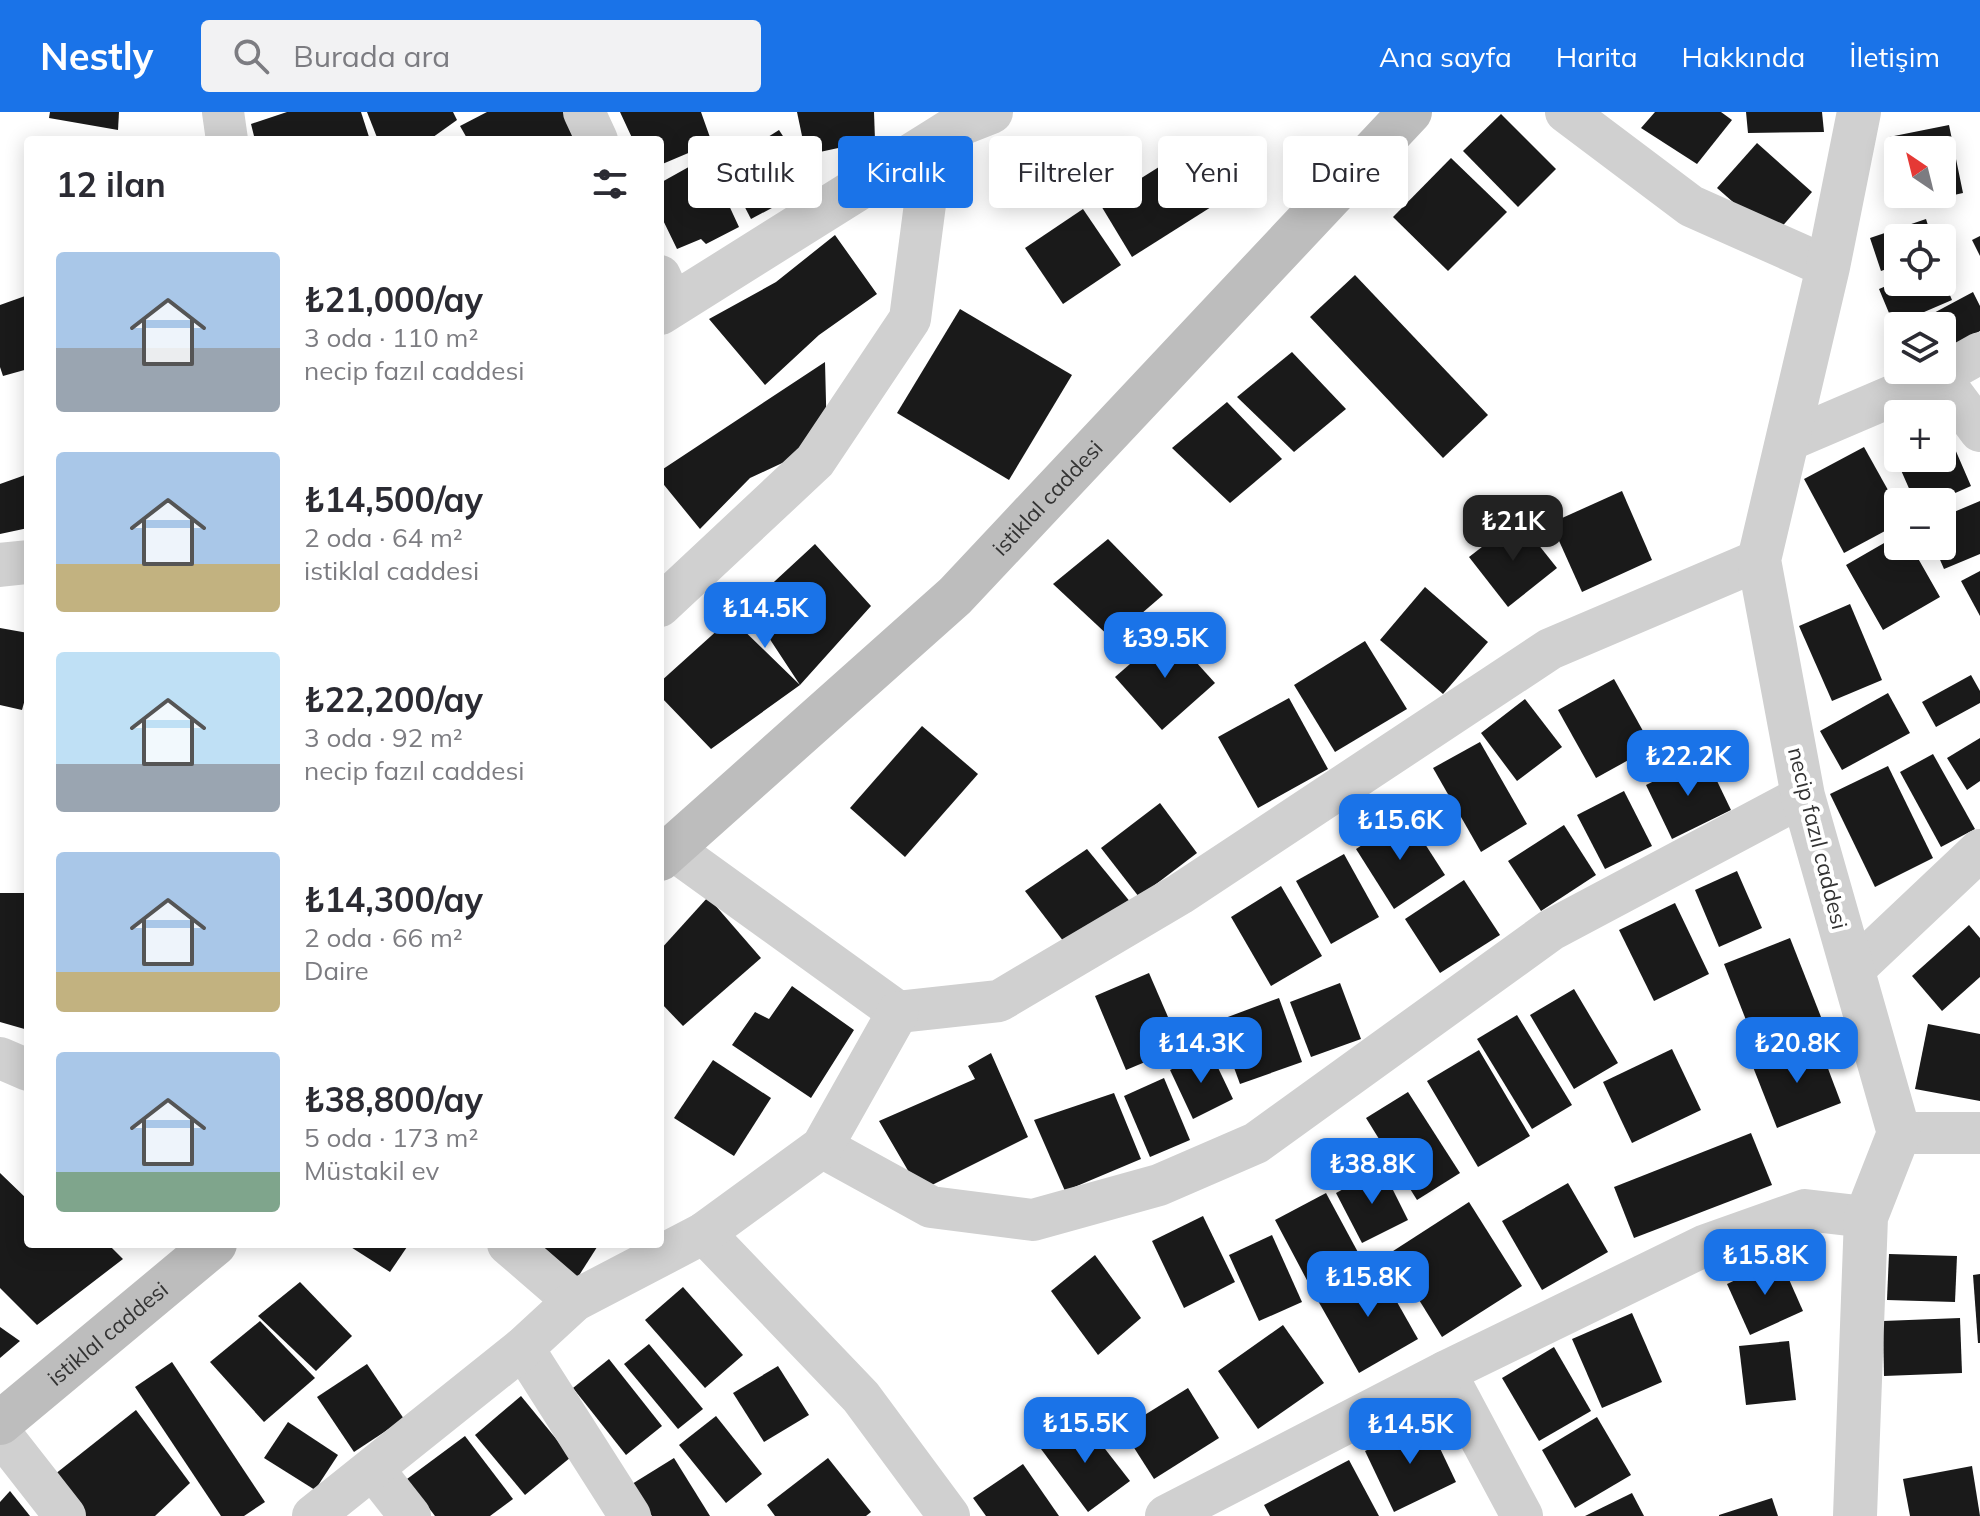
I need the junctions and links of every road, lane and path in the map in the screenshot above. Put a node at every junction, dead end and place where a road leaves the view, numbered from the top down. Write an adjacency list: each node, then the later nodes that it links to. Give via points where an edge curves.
1 (223, 112): 7 (street)
2 (584, 112): 8 (street)
3 (1410, 112): 23 (main road, istiklal caddesi, via 955,596)
4 (1566, 112): 9 (street, via 1691,206)
5 (1859, 112): 9 (street, necip fazıl caddesi)
6 (963, 123): 10 (street); 20 (street, via 910,319 815,461)
7 (226, 136)
8 (595, 136)
9 (1828, 267): 16 (street, necip fazıl caddesi)
10 (664, 298)
11 (1980, 353): 12 (street)
12 (1956, 366)
13 (1920, 384): 16 (street)
14 (1945, 384): 15 (street)
15 (1980, 431)
16 (1787, 441): 17 (street, necip fazıl caddesi)
17 (1759, 560): 21 (street, necip fazıl caddesi); 25 (street, via 1550,649 1180,894 999,1001)
18 (24, 562): 19 (street)
19 (0, 565)
20 (664, 602)
21 (1803, 796): 24 (street, necip fazıl caddesi); 30 (street, via 1551,930 1256,1143 1159,1185 1033,1220 931,1207)
22 (1980, 850): 24 (street)
23 (666, 854): 25 (street)
24 (1853, 970): 28 (street, necip fazıl caddesi)
25 (898, 1012): 30 (street)
26 (0, 1058): 27 (street)
27 (24, 1068)
28 (1899, 1133): 29 (street); 31 (street)
29 (1980, 1133)
30 (822, 1147): 32 (street)
31 (1866, 1217): 37 (street, via 1805,1210 1706,1245); 49 (street)
32 (704, 1233): 35 (street); 46 (street, via 861,1397)
33 (210, 1248): 38 (main road, istiklal caddesi)
34 (513, 1248): 35 (street)
35 (574, 1301): 36 (street)
36 (523, 1348): 40 (street); 45 (street)
37 (1445, 1372): 41 (street); 48 (street)
38 (0, 1423)
39 (0, 1433): 42 (street)
40 (373, 1469): 43 (street); 44 (street)
41 (1238, 1499): 47 (street)
42 (65, 1516)
43 (313, 1516)
44 (410, 1516)
45 (630, 1516)
46 (949, 1516)
47 (1166, 1516)
48 (1522, 1516)
49 (1855, 1516)

